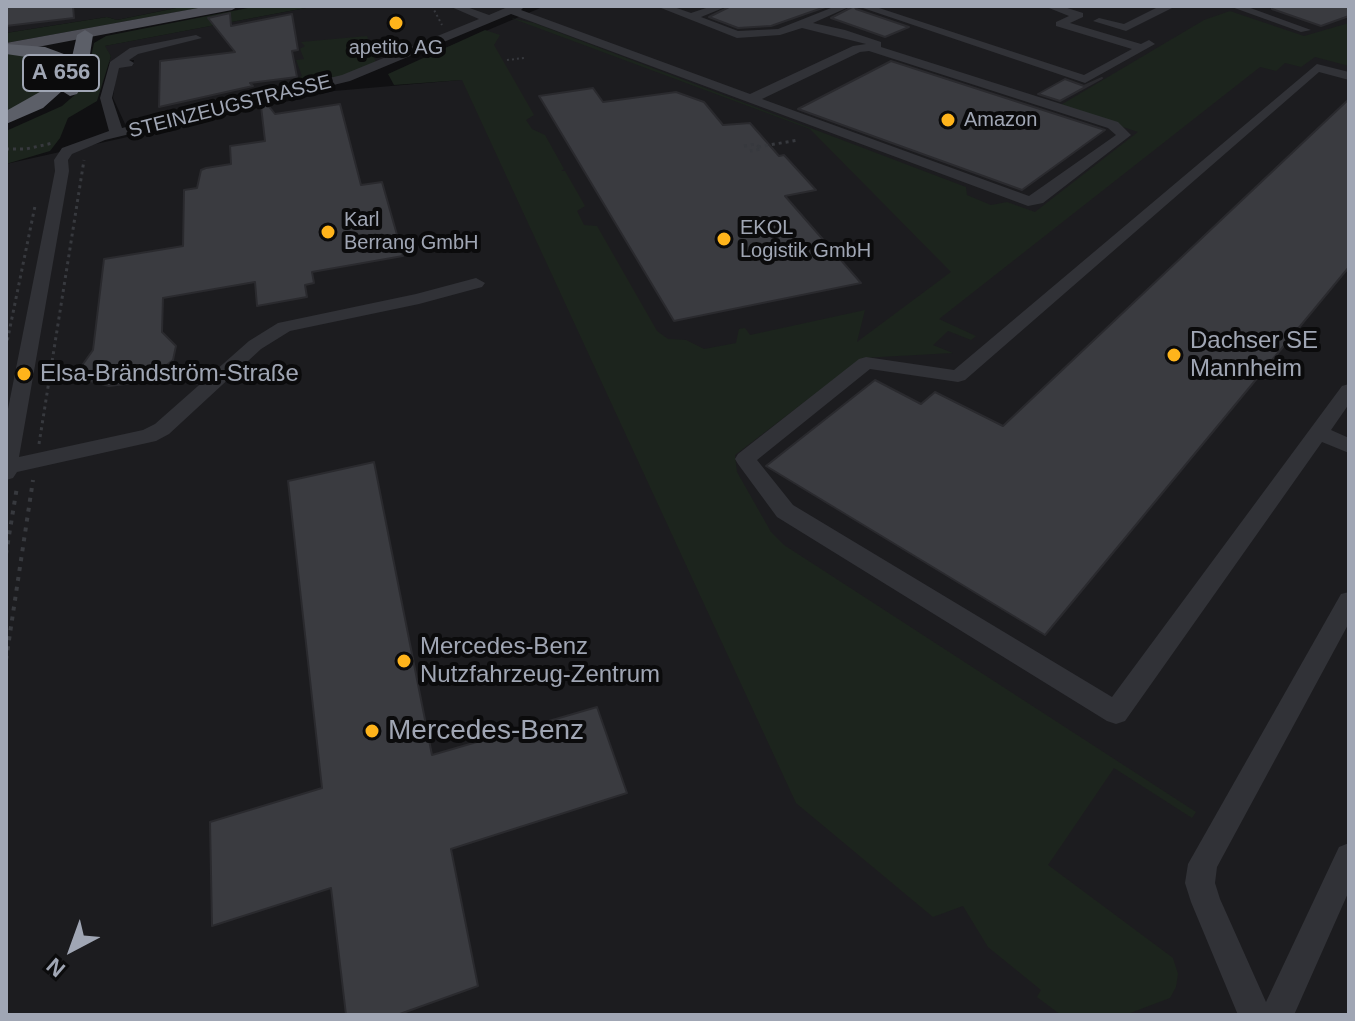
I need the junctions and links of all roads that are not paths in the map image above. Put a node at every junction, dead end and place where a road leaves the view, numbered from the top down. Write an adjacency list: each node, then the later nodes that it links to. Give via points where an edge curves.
1 (232, 6): 16 (main road)
2 (454, 6): 13 (street)
3 (661, 6): 12 (street)
4 (723, 6): 12 (street)
5 (846, 6): 14 (street)
6 (862, 6): 11 (street, via 1085,79 1145,46 1060,24)
7 (1049, 6): 11 (street)
8 (1171, 6): 11 (street, via 1126,28)
9 (1234, 6): 15 (street)
10 (516, 8): 13 (street, STEINZEUGSTRASSE); 22 (street)
11 (1079, 15)
12 (691, 17): 14 (street, via 737,35 780,32)
13 (490, 19): 25 (street, STEINZEUGSTRASSE, via 333,82)
14 (801, 24): 21 (street, via 841,32)
15 (1305, 30)
16 (76, 36): 18 (main road); 19 (highway, A 656); 24 (highway, via 77,80 67,95)
17 (196, 38): 25 (street, via 134,51 121,64 106,98)
18 (6, 48): 19 (highway, A 656)
19 (64, 58): 23 (highway, A 656, via 52,92)
20 (1349, 76): 28 (street, via 1317,68 958,376 866,363 745,459 785,511 1116,713)
21 (1014, 89)
22 (751, 99): 22 (street, via 870,47 1113,125 1124,135 1038,200 1028,201)
23 (6, 118)
24 (6, 127)
25 (117, 134): 30 (street, via 79,152 62,171)
26 (476, 283): 30 (street, via 284,327 255,345 149,436)
27 (1349, 390): 28 (street)
28 (1332, 426): 29 (street)
29 (1349, 446)
30 (7, 470)
31 (1349, 601): 33 (street, via 1203,864 1200,883 1206,902)
32 (1349, 857): 34 (street)
33 (1255, 1015)
34 (1277, 1015)

